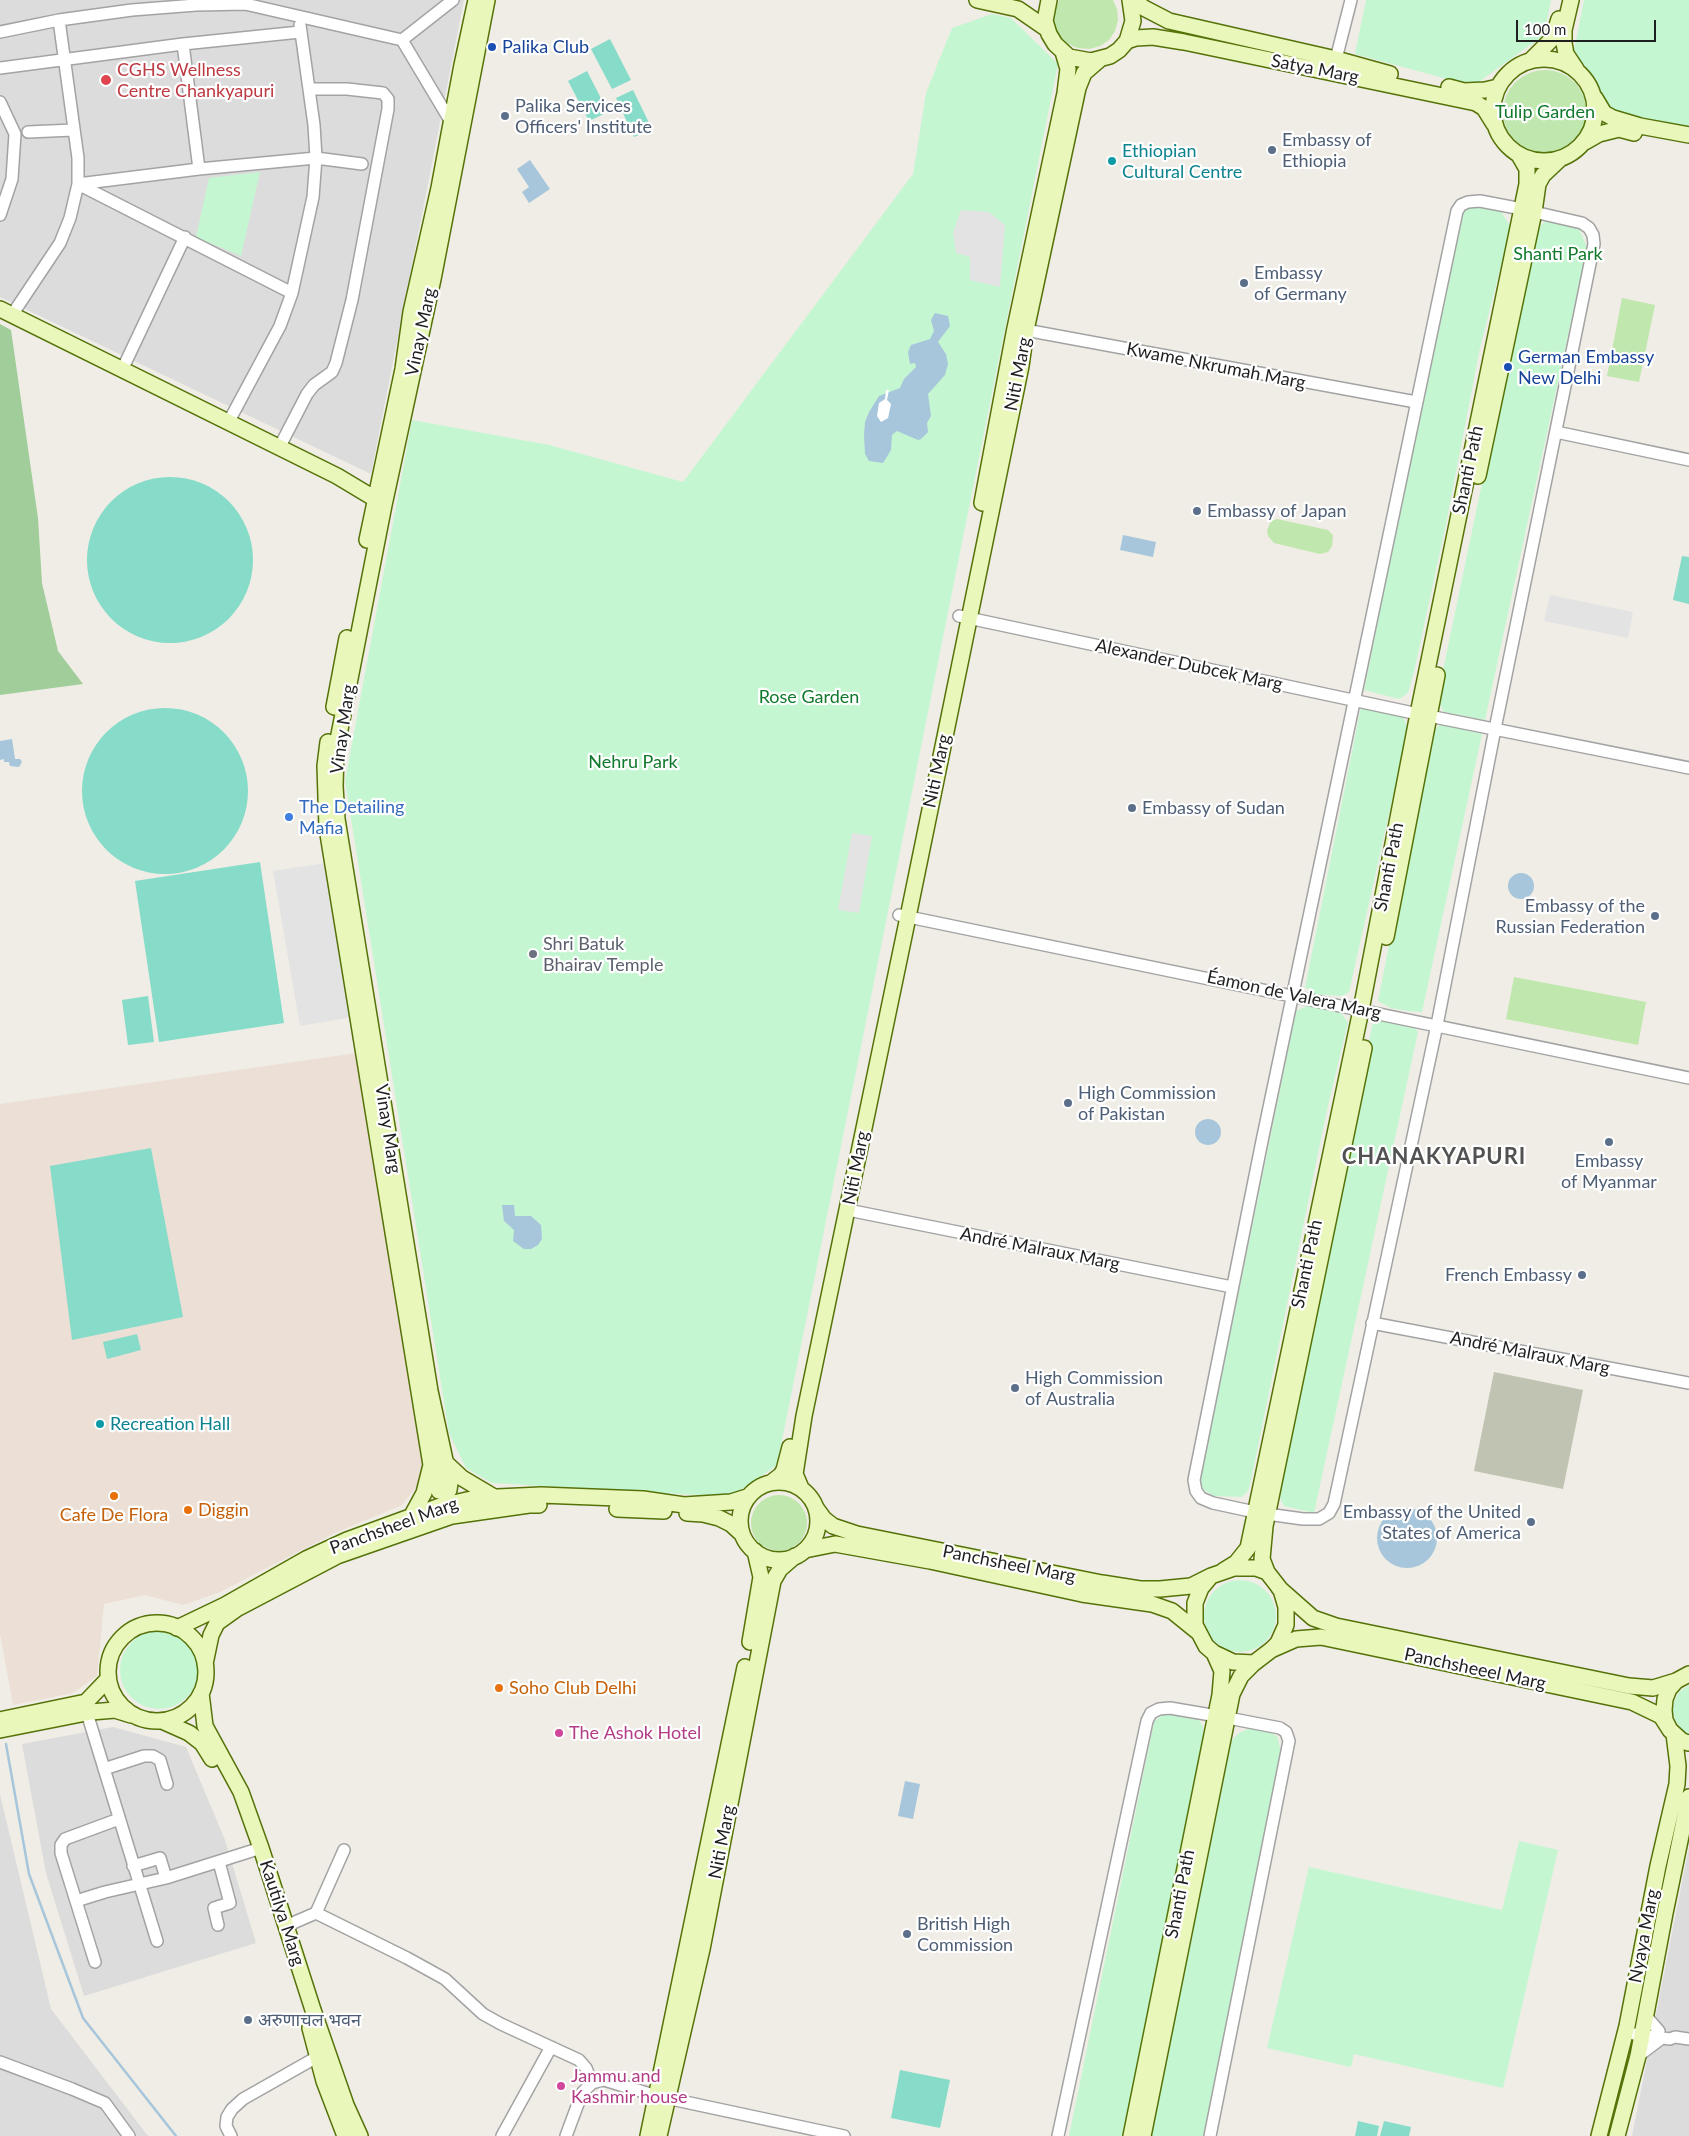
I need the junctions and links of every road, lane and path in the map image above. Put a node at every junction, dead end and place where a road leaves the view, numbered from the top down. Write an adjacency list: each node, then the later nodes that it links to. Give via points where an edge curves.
1 (452, 0): 17 (street)
2 (476, 0): 31 (main road, Vinay Marg)
3 (487, 0): 56 (main road, Vinay Marg, via 433,279)
4 (977, 0): 14 (main road, via 1018,8)
5 (1049, 0): 14 (main road)
6 (1130, 0): 18 (main road, via 1133,21)
7 (1134, 0): 21 (main road, Satya Marg, via 1169,21)
8 (1351, 0): 21 (street)
9 (1564, 0): 24 (main road, via 1554,38)
10 (1571, 0): 26 (main road, via 1564,43 1566,54)
11 (245, 2): 12 (street); 13 (street, via 132,10)
12 (300, 16): 16 (street); 17 (street)
13 (59, 20): 15 (street); 22 (street)
14 (1047, 29): 20 (main road)
15 (0, 32)
16 (300, 32): 19 (street); 28 (street)
17 (402, 40): 31 (street)
18 (1127, 41): 23 (main road, Niti Marg, via 1119,50); 32 (main road, Satya Marg, via 1153,36 1476,103 1484,108)
19 (183, 44): 22 (street); 42 (street)
20 (1063, 52): 23 (main road, via 1076,59); 49 (main road, Niti Marg, via 1068,69 1065,93)
21 (1336, 59): 27 (main road, Satya Marg, via 1464,91)
22 (64, 60): 25 (street); 33 (street)
23 (1099, 60): 49 (main road, Niti Marg, via 1084,73 1078,88)
24 (1531, 60): 26 (main road, via 1555,59); 27 (main road, via 1515,67)
25 (0, 68)
26 (1576, 69): 29 (main road)
27 (1498, 87): 32 (main road, via 1493,105)
28 (309, 89): 39 (street); 54 (street, via 383,93 388,99 388,109 352,300 336,363 332,372 307,394)
29 (1594, 94): 35 (main road, via 1604,114 1613,118); 36 (main road, via 1595,120)
30 (0, 102): 45 (street, via 15,134 12,179)
31 (451, 122): 56 (main road, Vinay Marg, via 411,312)
32 (1494, 124): 38 (main road, via 1508,147)
33 (73, 130): 34 (street); 43 (street)
34 (28, 132)
35 (1689, 135)
36 (1584, 143): 37 (main road, via 1599,134 1619,129); 40 (main road)
37 (1689, 143)
38 (1519, 155): 40 (main road, via 1539,161); 44 (main road, Shanti Path, via 1528,174)
39 (316, 158): 41 (street); 42 (street); 47 (street, via 313,197)
40 (1560, 159): 44 (main road, Shanti Path, via 1540,179)
41 (362, 164)
42 (199, 169): 43 (street)
43 (78, 184): 46 (street); 48 (street, via 60,243)
44 (1528, 210): 51 (street, via 1474,201 1461,205 1457,210); 53 (street, via 1582,223 1589,228 1594,244); 59 (main road, Shanti Path)
45 (0, 215)
46 (185, 237): 47 (street); 50 (street)
47 (292, 293): 52 (street, via 280,326)
48 (6, 312): 50 (main road)
49 (1021, 329): 51 (street, Kwame Nkrumah Marg); 57 (main road, Niti Marg, via 1021,366)
50 (122, 370): 52 (main road)
51 (1416, 402): 58 (street)
52 (228, 422): 54 (main road)
53 (1556, 432): 55 (street); 60 (street)
54 (279, 448): 56 (main road, via 337,476)
55 (1689, 460)
56 (380, 502): 71 (main road, Vinay Marg, via 336,750 335,794 430,1392); 72 (main road, Vinay Marg, via 340,668 325,766 327,828)
57 (964, 617): 58 (street, Alexander Dubcek Marg); 62 (main road, Niti Marg)
58 (1354, 700): 59 (street, Alexander Dubcek Marg); 63 (street)
59 (1423, 715): 60 (street, Alexander Dubcek Marg); 64 (main road, Shanti Path)
60 (1495, 729): 61 (street, Alexander Dubcek Marg); 65 (street)
61 (1689, 768)
62 (904, 916): 63 (street, Éamon de Valera Marg); 67 (main road, Niti Marg); 73 (main road, Niti Marg, via 788,1458 781,1476)
63 (1293, 995): 64 (street, Éamon de Valera Marg); 68 (street)
64 (1366, 1011): 65 (street, Éamon de Valera Marg); 78 (main road, Shanti Path)
65 (1437, 1025): 66 (street, Éamon de Valera Marg); 69 (street)
66 (1689, 1078)
67 (848, 1210): 68 (street, André Malraux Marg); 74 (main road, Niti Marg, via 794,1474)
68 (1232, 1287): 78 (street, via 1194,1480 1201,1498)
69 (1372, 1322): 70 (street, André Malraux Marg); 78 (street, via 1334,1504 1329,1513 1319,1518 1303,1519)
70 (1689, 1383)
71 (447, 1464): 72 (main road, Vinay Marg, via 450,1483 449,1490 444,1492 436,1484); 75 (main road, via 462,1478)
72 (431, 1465): 79 (main road, Vinay Marg, via 424,1493)
73 (772, 1482): 74 (main road, via 787,1482); 76 (main road, via 758,1487)
74 (801, 1488): 77 (main road)
75 (494, 1497): 76 (main road, Panchsheel Marg, via 541,1495 643,1499 684,1505 731,1502); 79 (main road, Panchsheel Marg, via 440,1506)
76 (747, 1497): 80 (main road, via 741,1511)
77 (816, 1508): 82 (main road, via 818,1528 812,1542); 84 (main road, Panchsheel Marg, via 833,1526 857,1534 1112,1585 1140,1589 1191,1586)
78 (1261, 1513): 83 (main road, Shanti Path, via 1262,1559); 84 (main road, Shanti Path, via 1248,1548 1236,1563)
79 (411, 1517): 86 (main road, Panchsheel Marg, via 306,1559)
80 (742, 1534): 81 (main road); 91 (main road, Panchsheel Marg, via 731,1524 703,1514 633,1509 529,1505 452,1516 337,1556 238,1608 217,1624 211,1635)
81 (755, 1552): 82 (main road, via 772,1560 787,1559); 128 (main road, Niti Marg, via 761,1577 753,1627)
82 (800, 1553): 87 (main road, Panchsheel Marg, via 835,1544 1082,1594 1152,1604 1172,1611); 128 (main road, Niti Marg, via 780,1569 773,1581 702,1949)
83 (1267, 1572): 84 (main road, via 1256,1568 1234,1568); 85 (main road)
84 (1217, 1573): 87 (main road, via 1201,1588 1195,1603)
85 (1279, 1588): 88 (main road, via 1287,1616 1282,1634); 92 (main road, via 1313,1618 1336,1626 1629,1686 1653,1688)
86 (177, 1628): 91 (main road, via 196,1642); 93 (main road, via 151,1624 127,1634 115,1646 109,1662)
87 (1198, 1632): 89 (main road)
88 (1272, 1650): 90 (main road); 101 (main road, Panchsheeel Marg, via 1296,1639 1321,1637 1632,1702 1661,1716)
89 (1214, 1653): 90 (main road, via 1233,1662); 97 (main road, Shanti Path, via 1222,1671)
90 (1254, 1663): 97 (main road, Shanti Path, via 1241,1676)
91 (205, 1664): 94 (main road, via 206,1679)
92 (1684, 1676): 101 (main road, Nyaya Marg, via 1667,1694 1664,1710)
93 (108, 1679): 96 (main road, via 118,1701); 98 (main road, via 86,1702)
94 (201, 1694): 99 (main road, via 178,1716); 107 (main road, Kautilya Marg, via 205,1726 241,1792)
95 (87, 1713): 96 (main road, via 115,1710); 100 (main road); 103 (street)
96 (137, 1717): 99 (main road)
97 (1222, 1717): 138 (street, via 1170,1708 1151,1713 1146,1721); 139 (main road, Shanti Path); 140 (main road, Shanti Path); 141 (street, via 1280,1728 1286,1732 1289,1741)
98 (0, 1720)
99 (162, 1720): 107 (main road, Kautilya Marg, via 190,1733 202,1743 234,1796)
100 (0, 1730)
101 (1672, 1732): 102 (main road, Panchsheeel Marg); 120 (main road, Nyaya Marg, via 1678,1766 1677,1784)
102 (1689, 1743)
103 (104, 1769): 104 (street, via 153,1756 160,1760); 106 (street)
104 (167, 1784)
105 (1689, 1797): 119 (main road, Nyaya Marg)
106 (119, 1819): 110 (street); 113 (street, via 65,1839 61,1845)
107 (258, 1849): 109 (street); 116 (main road, Kautilya Marg); 125 (main road, Kautilya Marg, via 263,1885)
108 (344, 1850): 114 (street)
109 (219, 1862): 111 (street); 115 (street, via 230,1903 214,1908)
110 (133, 1866): 111 (street, via 160,1858); 112 (street)
111 (166, 1878): 112 (street)
112 (139, 1885): 113 (street); 117 (street)
113 (76, 1901): 118 (street)
114 (316, 1913): 116 (street); 123 (street, via 431,1970 483,2014)
115 (218, 1925)
116 (286, 1926): 132 (main road, Kautilya Marg, via 346,2105)
117 (157, 1941)
118 (95, 1962)
119 (1644, 2027): 120 (street); 121 (street); 121 (street); 124 (main road, Nyaya Marg)
120 (1626, 2029): 142 (main road, Nyaya Marg)
121 (1660, 2035): 122 (street, via 1672,2033 1675,2037); 124 (street)
122 (1689, 2039)
123 (551, 2047): 127 (street, via 579,2060); 133 (street)
124 (1638, 2056): 143 (main road, Nyaya Marg)
125 (317, 2057): 130 (street, via 243,2099 232,2109 226,2126); 131 (main road, Kautilya Marg)
126 (0, 2062): 129 (street, via 105,2103)
127 (592, 2082): 128 (street, via 604,2080); 134 (street, via 582,2093)
128 (662, 2097): 135 (main road, Niti Marg); 136 (main road, Niti Marg); 137 (street)
129 (129, 2136)
130 (231, 2136)
131 (345, 2136)
132 (360, 2136)
133 (502, 2136)
134 (566, 2136)
135 (648, 2136)
136 (659, 2136)
137 (844, 2136)
138 (1058, 2136)
139 (1131, 2136)
140 (1143, 2136)
141 (1210, 2136)
142 (1599, 2136)
143 (1617, 2136)

